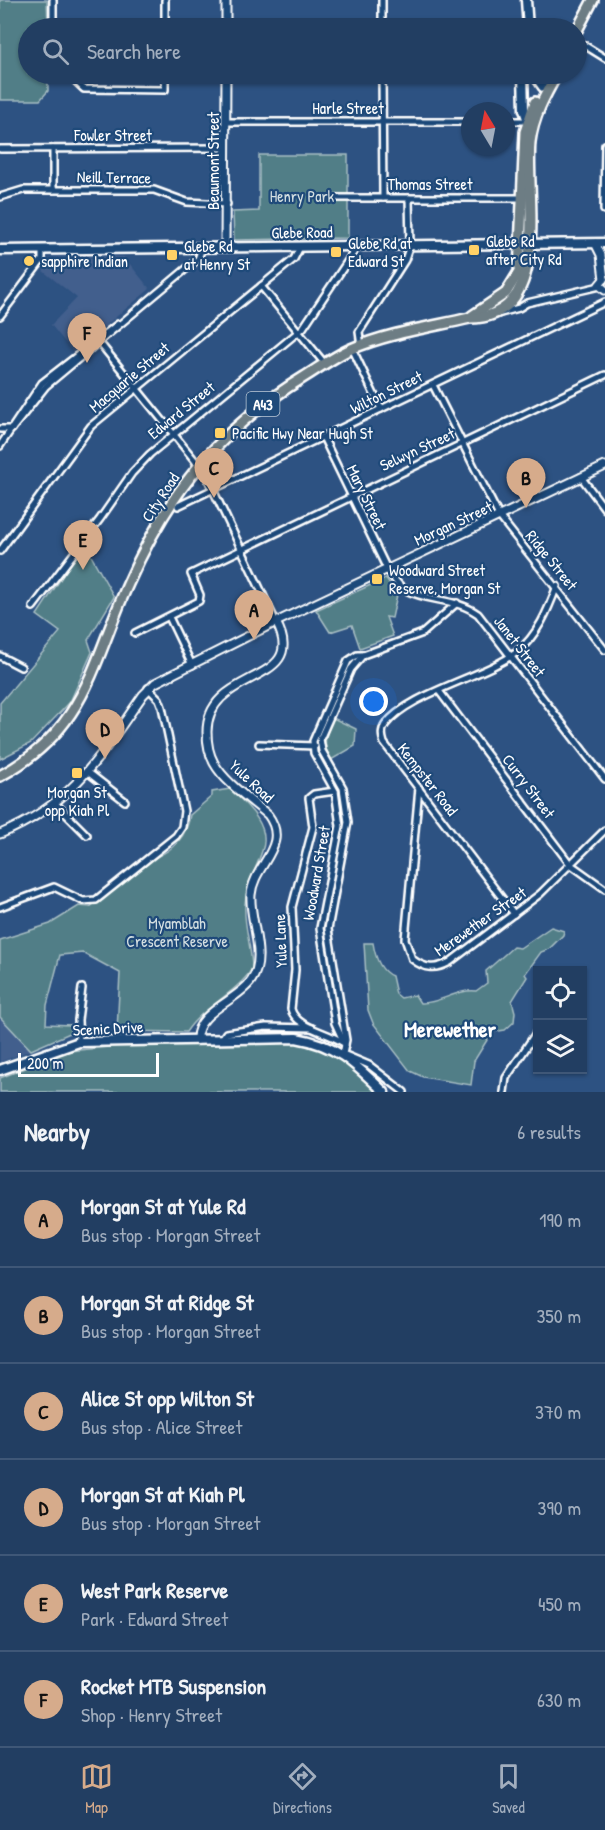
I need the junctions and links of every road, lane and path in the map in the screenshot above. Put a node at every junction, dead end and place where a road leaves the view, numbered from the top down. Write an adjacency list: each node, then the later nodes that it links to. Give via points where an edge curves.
1 (53, 0): 7 (street)
2 (165, 0): 8 (street)
3 (225, 0): 9 (street)
4 (382, 0): 10 (street)
5 (526, 0): 11 (main road)
6 (593, 0): 12 (highway)
7 (53, 18)
8 (165, 18)
9 (226, 18)
10 (382, 18)
11 (526, 18)
12 (583, 18)
13 (587, 49): 14 (street)
14 (605, 58)
15 (79, 84): 16 (street, via 84,89 165,90)
16 (165, 84)
17 (226, 84): 24 (street, Beaumont Street)
18 (382, 84): 25 (street)
19 (524, 84): 23 (main road)
20 (544, 84): 23 (highway, A43)
21 (545, 84): 40 (highway, City Road / A43, via 530,144)
22 (515, 121): 23 (street)
23 (528, 121): 36 (highway, A43)
24 (226, 122): 25 (street, Harle Street); 29 (street, Beaumont Street)
25 (383, 122): 26 (street, Harle Street); 34 (street)
26 (461, 122)
27 (605, 145): 38 (street)
28 (0, 148): 30 (street, Fowler Street)
29 (226, 148): 30 (street, Fowler Street); 37 (street, Beaumont Street)
30 (53, 149): 31 (street)
31 (53, 189): 32 (street, Neill Terrace, via 23,190); 37 (street, Neill Terrace, via 154,190 187,202)
32 (0, 197)
33 (338, 198): 34 (street, Thomas Street)
34 (383, 198): 35 (street, Thomas Street)
35 (409, 198): 36 (street, Thomas Street); 41 (street)
36 (522, 198): 40 (highway, A43)
37 (226, 204): 45 (street, Beaumont Street)
38 (604, 210)
39 (600, 243): 40 (main road, Glebe Road); 48 (street)
40 (525, 244): 41 (main road, Glebe Road); 53 (highway, City Road / A43, via 511,287)
41 (410, 245): 43 (main road, Glebe Road); 56 (street, via 399,272 359,332)
42 (300, 247): 43 (main road, Glebe Road); 45 (main road, Glebe Road); 49 (street, Macquarie Street, via 294,259)
43 (357, 247): 54 (street, Edward Street)
44 (202, 248): 45 (main road, Glebe Road); 47 (main road, Glebe Road); 63 (street, via 198,259 46,386)
45 (225, 248)
46 (0, 250): 47 (main road, Glebe Road)
47 (42, 250): 52 (street, via 42,260)
48 (604, 279): 50 (street)
49 (261, 286): 54 (street); 60 (street, Macquarie Street)
50 (602, 288): 53 (street)
51 (605, 302): 59 (street, Wilton Street)
52 (0, 316)
53 (475, 318): 56 (highway, City Road / A43)
54 (298, 332): 57 (street); 64 (street, Edward Street)
55 (103, 347): 60 (street)
56 (356, 347): 57 (highway, City Road / A43); 61 (street)
57 (325, 364): 68 (highway, City Road / A43, via 247,415)
58 (605, 375): 66 (street, Selwyn Street)
59 (433, 385): 61 (street, Wilton Street); 66 (street, Ridge Street)
60 (135, 388): 64 (street); 77 (street, Macquarie Street, via 91,426)
61 (381, 409): 65 (street, Wilton Street)
62 (0, 429): 63 (street)
63 (12, 429): 67 (street)
64 (173, 435): 68 (street); 81 (street, Edward Street, via 132,473)
65 (323, 437): 71 (street, Wilton Street); 72 (street, Mary Street)
66 (462, 443): 72 (street, Selwyn Street); 75 (street, Ridge Street)
67 (0, 446)
68 (200, 466): 71 (street); 97 (highway, City Road / A43, via 172,500 135,568 90,682 74,710 40,748)
69 (605, 466): 70 (street, Morgan Street)
70 (581, 477): 74 (street); 75 (street, Morgan Street)
71 (213, 489): 73 (street, Wilton Street); 76 (street)
72 (351, 496): 76 (street, Selwyn Street); 78 (street, Mary Street)
73 (178, 506)
74 (605, 509)
75 (499, 516): 78 (street, Morgan Street); 79 (street, Ridge Street)
76 (241, 548): 82 (street, Selwyn Street, via 191,574 200,598); 83 (street)
77 (0, 551)
78 (387, 569): 80 (street, Janet Street, via 407,591); 83 (street, Morgan Street)
79 (557, 586): 85 (street, Ridge Street); 88 (street, Kempster Road, via 538,629)
80 (457, 603): 86 (street, via 423,633); 88 (street, Janet Street, via 478,614)
81 (33, 607)
82 (169, 617): 84 (street); 89 (street)
83 (276, 622): 89 (street, Morgan Street); 114 (street, Yule Road, via 284,644 279,660 262,674 227,691 214,704 208,720 207,740 214,765 273,821 275,842 251,894 257,967 252,981 204,1020)
84 (135, 633)
85 (605, 650)
86 (363, 655): 94 (street, via 348,661); 95 (street, via 351,669)
87 (0, 656): 90 (street)
88 (511, 656): 92 (street, Kempster Road); 98 (street, Janet Street)
89 (192, 665): 91 (street, Morgan Street)
90 (21, 667)
91 (148, 688): 96 (street, Morgan Street); 108 (street, via 162,707 184,811 176,836 96,900 83,901 54,887)
92 (439, 691): 99 (street, Kempster Road, via 406,708 384,726 382,734 384,743); 106 (street, Curry Street)
93 (259, 744): 94 (street)
94 (312, 746): 95 (street); 100 (street, Woodward Street)
95 (320, 746): 116 (street, Woodward Street, via 343,788 348,822 328,929)
96 (89, 773): 101 (street); 102 (street, Morgan Street)
97 (0, 776)
98 (605, 779)
99 (419, 788): 109 (street, Kempster Road); 109 (street, Merewether Street, via 405,939 412,959 427,968 440,967)
100 (335, 791): 111 (street, Yule Lane, via 309,798 313,827 292,907 295,970 291,1009 293,1015); 116 (street, Woodward Street, via 339,833 320,928 335,1023)
101 (125, 801)
102 (56, 804): 104 (street, Morgan Street); 105 (street)
103 (605, 830): 106 (street, Merewether Street)
104 (0, 834)
105 (87, 835)
106 (570, 864): 107 (street, Curry Street); 109 (street, Merewether Street)
107 (605, 888)
108 (0, 907)
109 (514, 914)
110 (82, 988): 115 (street)
111 (314, 1028): 113 (street, Scenic Drive, via 253,1028 226,1033); 116 (street, Yule Lane, via 340,1040)
112 (533, 1037): 120 (street, via 506,1078)
113 (222, 1039): 114 (main road, Scenic Drive); 116 (main road, Scenic Drive, via 296,1038)
114 (197, 1040): 115 (main road, Scenic Drive)
115 (79, 1042): 117 (main road, Scenic Drive)
116 (344, 1049): 118 (main road, Scenic Drive); 119 (street, Scenic Drive)
117 (0, 1070)
118 (384, 1092)
119 (404, 1092)
120 (504, 1092)

